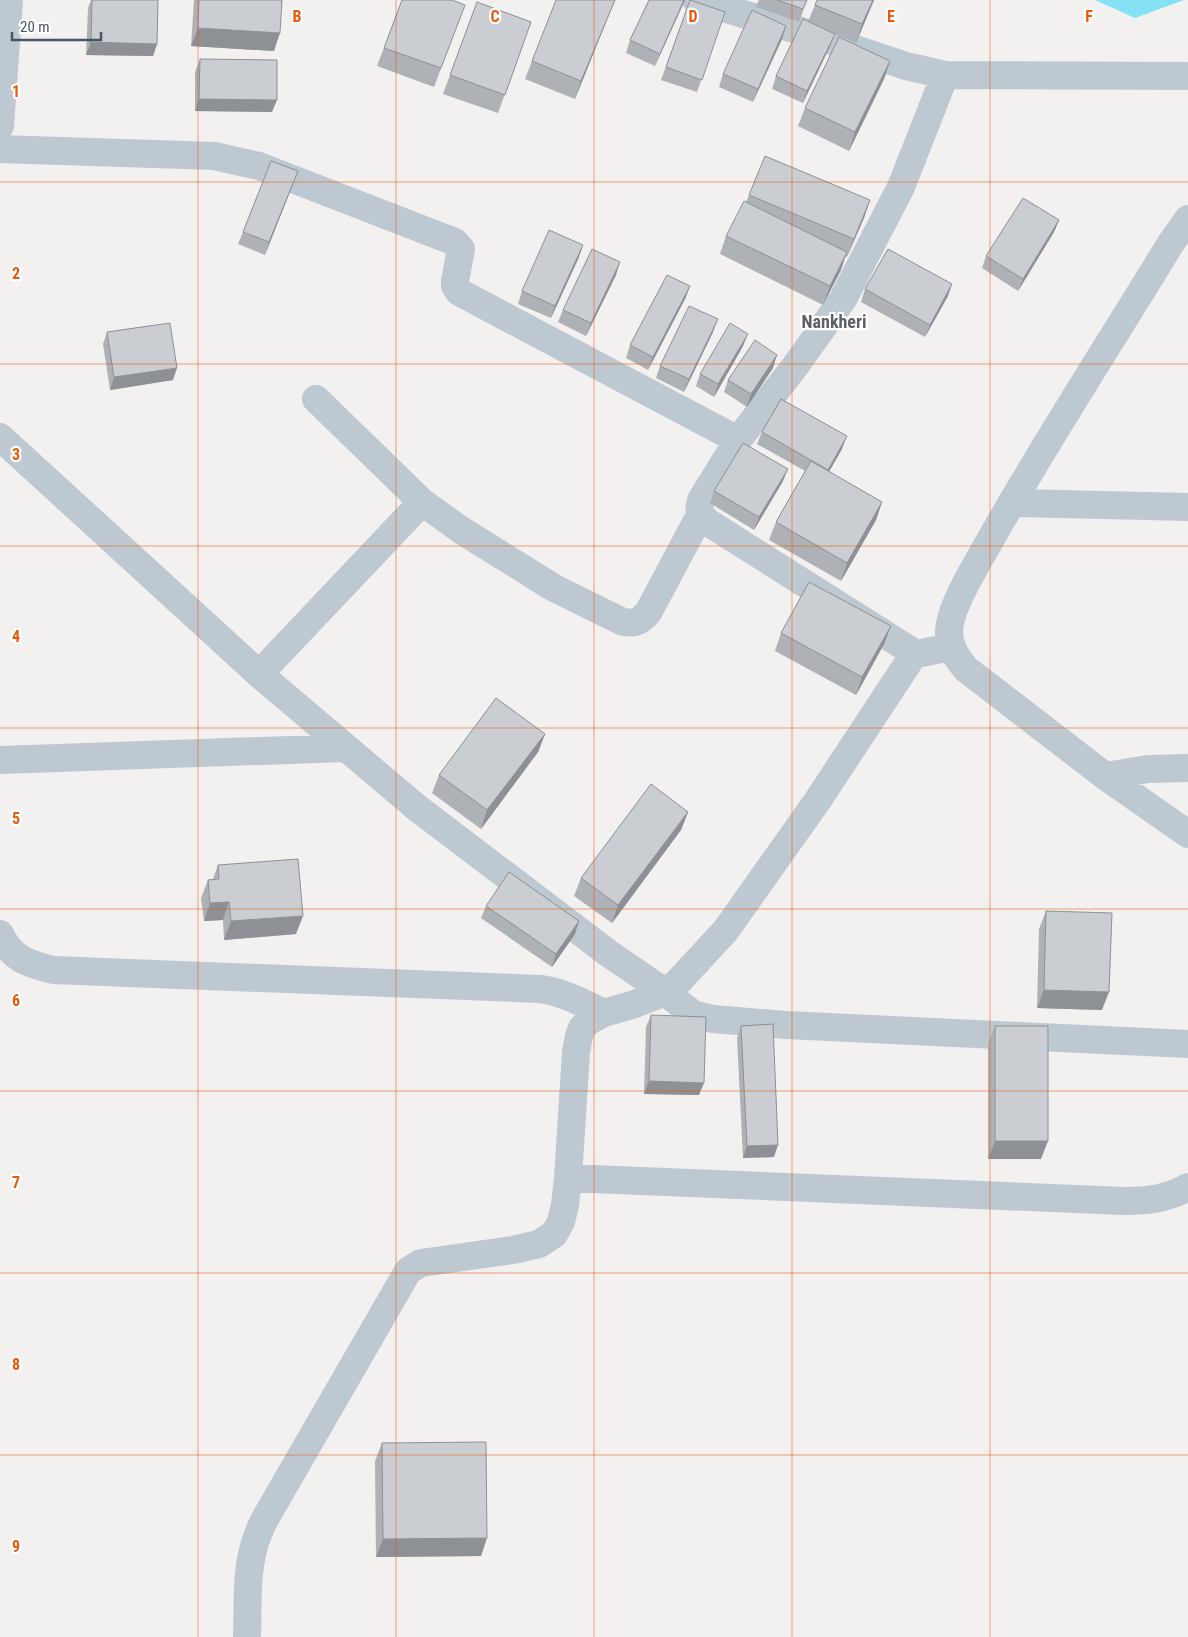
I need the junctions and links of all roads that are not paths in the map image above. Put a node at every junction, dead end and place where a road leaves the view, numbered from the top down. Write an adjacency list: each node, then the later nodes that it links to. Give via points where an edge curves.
1 (9, 0): 6 (street)
2 (696, 0): 3 (street)
3 (744, 7): 4 (street, via 804,32 906,66)
4 (945, 75): 5 (street); 12 (street, via 901,187 843,299)
5 (1188, 76)
6 (0, 126)
7 (0, 149): 12 (street, via 214,156 259,166 446,238 461,249 456,281 459,292)
8 (1188, 219): 9 (street)
9 (1179, 243): 14 (street)
10 (316, 400): 13 (street)
11 (0, 437): 19 (street)
12 (738, 440): 16 (street, via 700,500)
13 (422, 502): 16 (street, via 554,588 633,624 642,620 649,611); 19 (street)
14 (1011, 503): 15 (street); 17 (street, via 956,607 949,631)
15 (1188, 506)
16 (700, 515): 18 (street)
17 (952, 647): 18 (street); 23 (street, via 966,669)
18 (916, 654): 26 (street, via 726,930)
19 (259, 674): 20 (street)
20 (345, 748): 21 (street); 26 (street, via 416,808 608,953)
21 (0, 760)
22 (1188, 768): 23 (street, via 1148,769)
23 (1105, 776): 24 (street)
24 (1188, 834)
25 (0, 934): 27 (street, via 13,954 30,964 54,970 540,989 568,996)
26 (665, 992): 27 (street); 28 (street, via 693,1014 713,1019 786,1026)
27 (604, 1013): 29 (street, via 582,1028 579,1036)
28 (1188, 1044)
29 (568, 1178): 30 (street, via 1124,1201 1148,1201); 31 (street, via 561,1222 554,1234 539,1244 421,1263 408,1272 257,1536 249,1574)
30 (1188, 1187)
31 (247, 1637)

